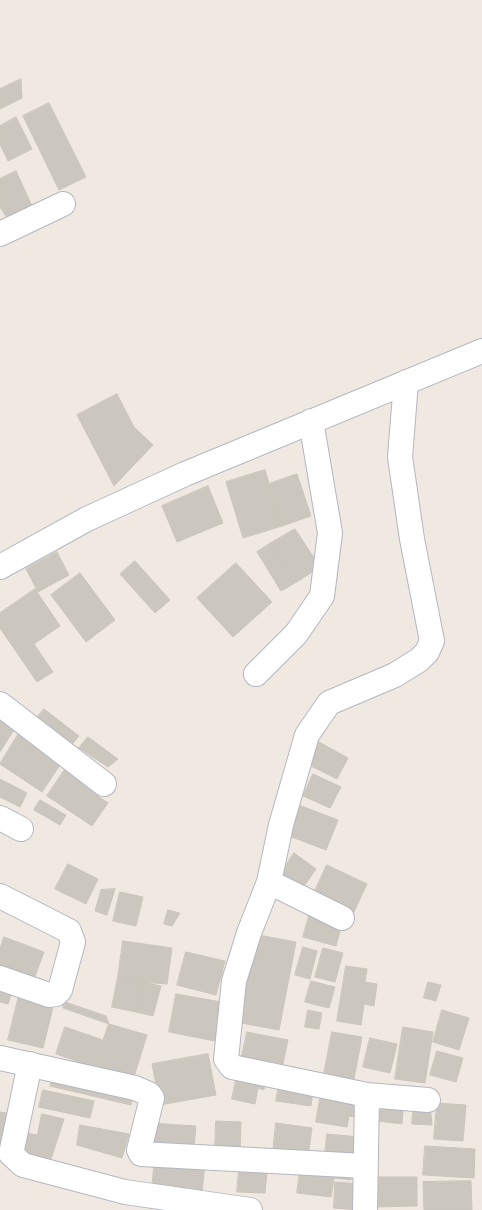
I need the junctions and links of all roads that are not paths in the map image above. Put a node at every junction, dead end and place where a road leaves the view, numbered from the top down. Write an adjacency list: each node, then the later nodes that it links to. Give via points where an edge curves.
1 (63, 204): 2 (street)
2 (0, 234)
3 (482, 351): 4 (street)
4 (406, 382): 5 (street); 12 (street, via 400,457 432,641 427,652 395,675 329,703 321,713 307,735 281,825)
5 (311, 421): 6 (street, via 87,519); 7 (street, via 330,533 322,596 296,634)
6 (0, 567)
7 (256, 674)
8 (0, 704): 9 (street)
9 (104, 784)
10 (0, 818): 11 (street)
11 (22, 829)
12 (269, 882): 14 (street); 18 (street, via 234,981 226,1059 232,1066)
13 (0, 896): 15 (street, via 69,931 73,942 60,990 56,994 49,995)
14 (342, 918)
15 (0, 978)
16 (0, 1058): 17 (street)
17 (30, 1064): 20 (street, via 150,1094 152,1098 139,1150 141,1154); 21 (street, via 12,1154 14,1158 23,1165)
18 (367, 1094): 19 (street); 20 (street)
19 (428, 1100)
20 (364, 1166): 24 (street)
21 (124, 1201): 22 (street)
22 (190, 1205): 23 (street)
23 (250, 1210)
24 (365, 1210)

